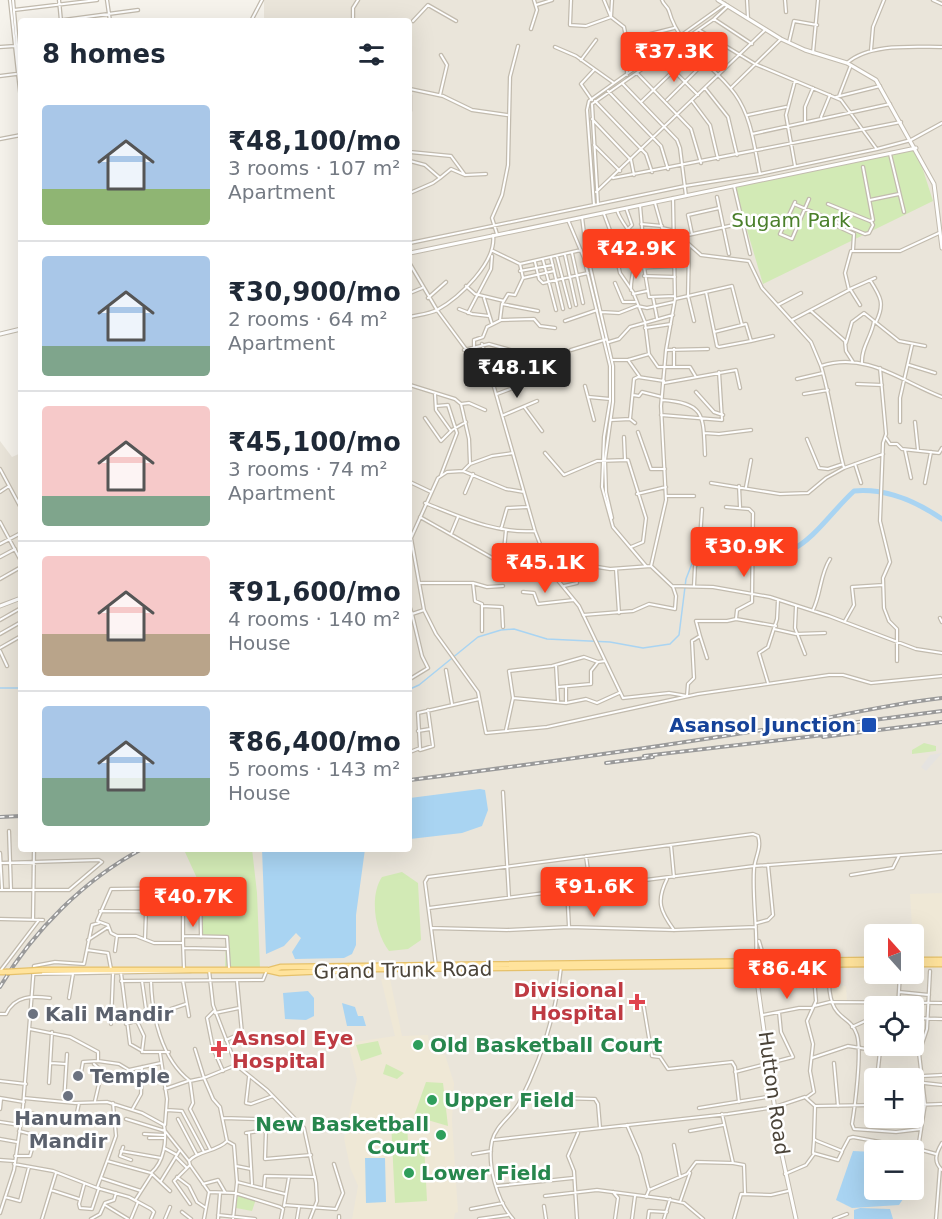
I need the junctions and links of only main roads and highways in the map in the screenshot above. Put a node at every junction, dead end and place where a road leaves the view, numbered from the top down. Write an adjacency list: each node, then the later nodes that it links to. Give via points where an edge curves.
1 (864, 962): 5 (main road)
2 (864, 962): 5 (main road, Grand Trunk Road)
3 (924, 962): 4 (main road)
4 (942, 962)
5 (756, 964): 6 (main road); 6 (main road, Grand Trunk Road)
6 (436, 966): 7 (main road, Grand Trunk Road, bridge, via 280,973)
7 (3, 972)

